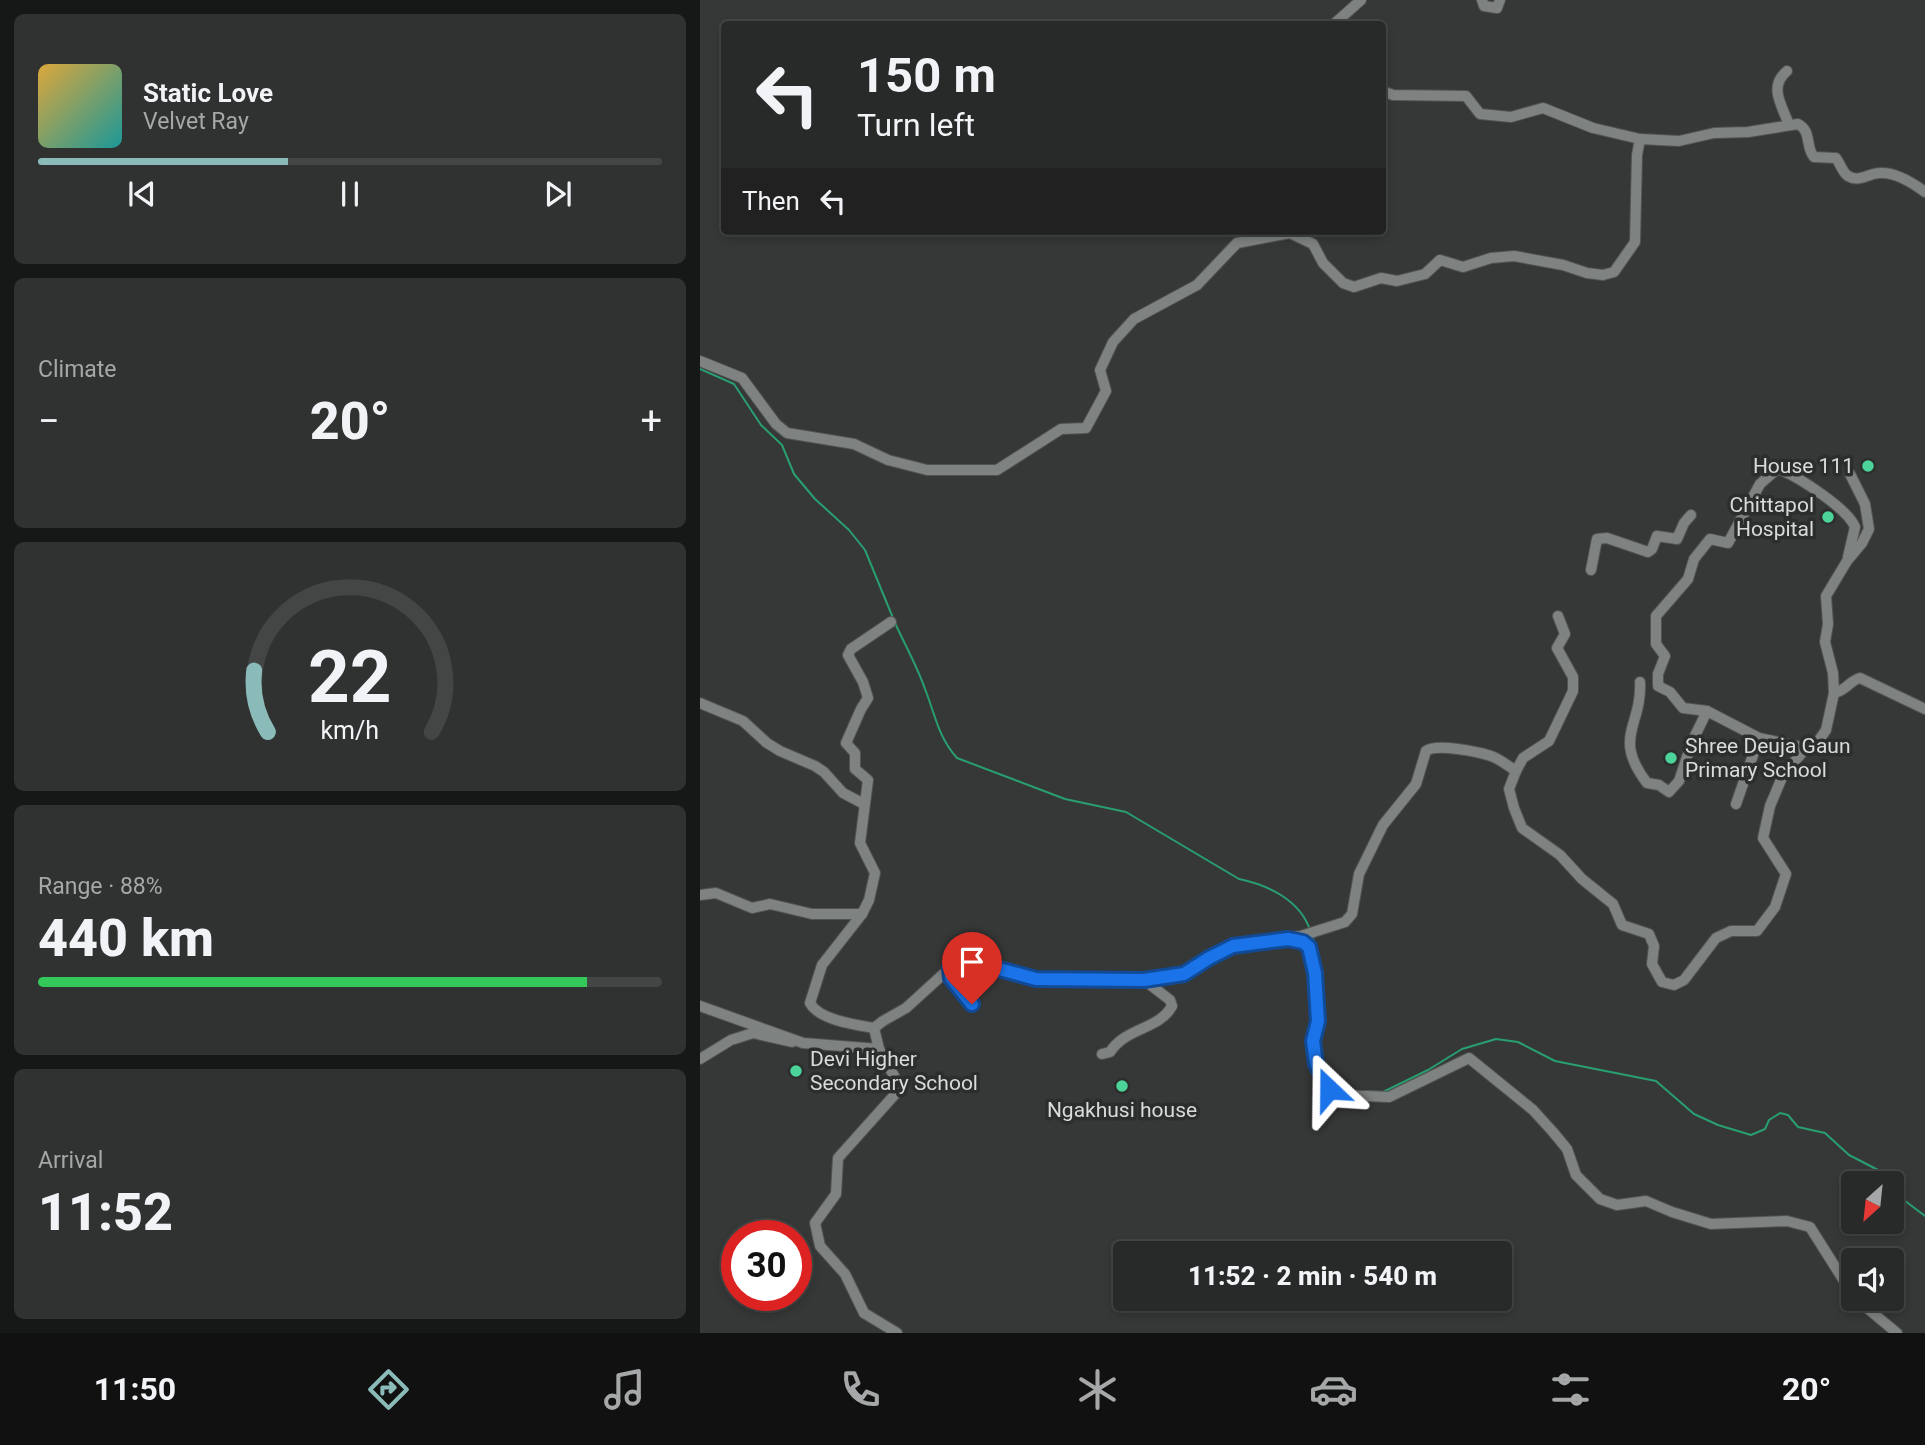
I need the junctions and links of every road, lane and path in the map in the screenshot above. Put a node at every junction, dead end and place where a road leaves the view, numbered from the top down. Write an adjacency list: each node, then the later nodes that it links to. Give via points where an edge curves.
1 (1360, 0): 4 (street)
2 (1482, 0): 3 (street, via 1484,6 1497,8)
3 (1500, 0)
4 (1337, 21)
5 (1787, 71): 7 (street, via 1776,88)
6 (1386, 92): 8 (street, via 1466,96 1480,114 1511,117 1543,108 1593,128)
7 (1789, 125): 8 (street, via 1714,132 1679,141); 9 (street, via 1805,128 1810,154 1836,158 1851,178 1888,174)
8 (1640, 139): 11 (street, via 1635,242 1614,272 1587,273 1514,256 1463,267 1440,260 1425,274 1397,281 1381,278 1354,287 1343,283 1323,263 1313,244)
9 (1925, 192)
10 (1279, 235): 12 (street, via 1237,243 1197,285 1134,319 1113,342 1100,370 1106,391 1086,428 1061,429 997,470 927,470 888,460 854,444 787,433 742,378)
11 (1294, 235)
12 (700, 360)
13 (1850, 474): 15 (street, via 1865,504 1869,529)
14 (1690, 515): 16 (street, via 1677,539 1657,536 1648,552 1597,539)
15 (1847, 561): 20 (street, via 1826,596 1825,642); 23 (street, via 1855,527 1849,515 1782,470 1760,484 1728,543 1710,539 1694,559 1688,579 1656,616 1656,644 1665,656 1658,686 1684,708)
16 (1591, 569)
17 (1559, 616): 26 (street, via 1565,634 1557,649 1573,677 1573,691 1549,741 1523,758)
18 (891, 622): 27 (street, via 848,655 868,698 846,743 855,753 855,769 868,780)
19 (1640, 682): 23 (street, via 1639,706 1631,726 1631,758 1647,783 1669,792 1673,789)
20 (1834, 693): 22 (street, via 1860,678); 25 (street, via 1826,730 1817,743)
21 (700, 703): 27 (street, via 743,721 767,743 815,766 843,793)
22 (1925, 709)
23 (1707, 711): 24 (street)
24 (1759, 738): 25 (street); 28 (street)
25 (1806, 748): 26 (street, via 1783,775 1763,838 1786,874 1775,907 1757,931 1731,931 1716,938 1675,985 1662,982 1652,964 1654,946 1649,934 1622,925 1613,904 1560,855 1522,828 1509,789)
26 (1516, 771): 31 (street, via 1492,756 1430,747 1416,784 1382,825 1359,874 1352,914 1345,922)
27 (864, 804): 30 (street, via 860,843 875,873)
28 (1736, 804)
29 (700, 895): 30 (street, via 716,893 752,908 770,904 812,914)
30 (862, 914): 36 (street, via 822,965 810,1003 814,1010 843,1023)
31 (1288, 939): 33 (street, via 1233,946 1184,974); 41 (street, via 1309,947 1318,1021 1313,1041 1316,1064 1329,1089 1342,1095 1389,1097 1469,1058 1533,1110 1567,1149 1576,1175 1600,1199 1617,1205 1646,1200 1711,1224 1787,1221 1810,1227)
32 (950, 968): 33 (street, via 977,963 1036,979); 34 (street, via 951,978); 36 (street, via 906,1009)
33 (1144, 980): 39 (street, via 1170,1000 1168,1014 1127,1034 1110,1052)
34 (972, 1004)
35 (700, 1006): 37 (street)
36 (874, 1028): 38 (street)
37 (803, 1043): 38 (street); 40 (street, via 753,1033)
38 (879, 1049): 43 (street, via 898,1091 838,1158 836,1194 815,1223 820,1246 845,1274 864,1313)
39 (1101, 1054)
40 (700, 1059)
41 (1841, 1276)
42 (1871, 1311): 44 (street)
43 (897, 1333)
44 (1897, 1333)

